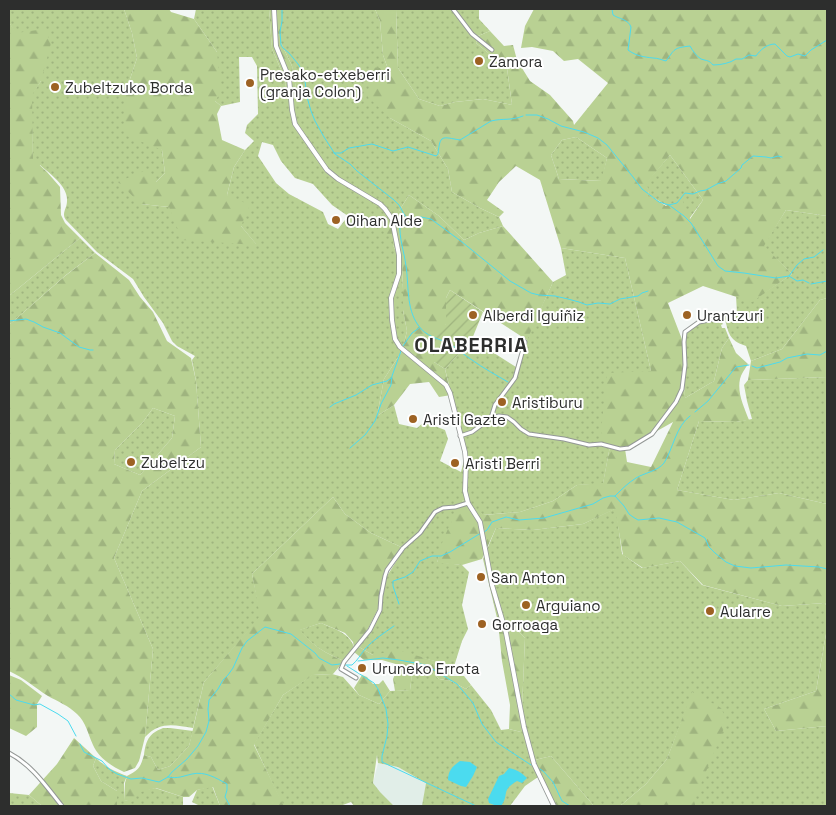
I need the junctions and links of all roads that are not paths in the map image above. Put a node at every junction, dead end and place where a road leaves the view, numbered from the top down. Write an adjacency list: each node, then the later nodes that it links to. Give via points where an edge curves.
1 (274, 9): 7 (street, via 276,46 289,78 295,124 327,170 380,204 392,219 399,255 399,274 391,298 395,339 400,347 446,385)
2 (453, 9): 3 (street, via 472,34)
3 (492, 50)
4 (719, 318): 6 (street, via 699,322 684,332 685,365 682,389 676,402 652,434 630,448 589,445 529,434 507,418)
5 (523, 340): 6 (street, via 515,378 495,405)
6 (491, 418): 7 (street, via 472,432)
7 (460, 436): 8 (street, via 465,452 464,491)
8 (468, 503): 9 (street, via 435,512 387,570 380,610 370,630 341,669); 12 (street, via 480,522 534,764)
9 (356, 678)
10 (9, 753): 11 (street, via 36,773)
11 (62, 806)
12 (554, 806)

